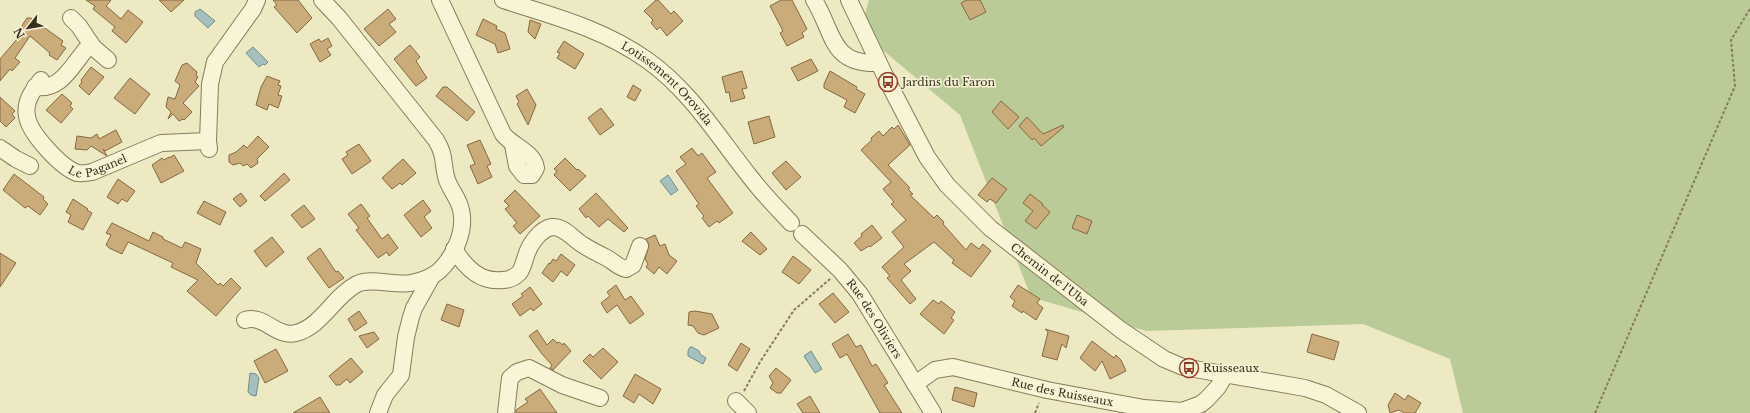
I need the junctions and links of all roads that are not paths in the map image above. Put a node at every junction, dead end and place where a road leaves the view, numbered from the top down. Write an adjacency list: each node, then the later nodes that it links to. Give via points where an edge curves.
1 (257, 0): 8 (street, Le Paganel, via 215,62 210,84 208,145 161,142 92,172 76,173 46,148 30,127 26,110 30,96 38,83 49,87 59,82)
2 (322, 0): 16 (street, via 441,147 448,182 462,211 462,229)
3 (440, 0): 11 (street, via 500,128)
4 (503, 0): 14 (street, Lotissement Orovida, via 592,30 647,60 663,72 693,103 751,178)
5 (814, 0): 10 (street, via 839,51 857,61)
6 (849, 0): 10 (street, Chemin de l'Uba)
7 (71, 18): 8 (street)
8 (91, 44): 9 (street)
9 (108, 60)
10 (878, 62): 19 (street, Chemin de l'Uba, via 927,157 947,185 982,221 1121,330 1157,355 1178,366)
11 (513, 145)
12 (0, 148): 13 (street)
13 (30, 166)
14 (797, 228): 20 (street, Rue des Oliviers, via 840,270 866,303)
15 (640, 246): 16 (street, via 633,265 626,269 583,245 563,230 549,228 541,233 528,250 518,273 510,279 498,281 482,278 470,270)
16 (454, 249): 17 (street, via 444,265)
17 (432, 276): 18 (street, via 412,283 360,283 348,290 310,326 296,333 284,333 255,318); 22 (street, via 411,317 401,375 385,395)
18 (245, 320)
19 (1225, 375): 20 (street, Rue des Ruisseaux, via 1207,399 1182,411 1144,408 1047,390 953,366 935,370); 25 (street, Chemin de l'Uba, via 1305,388 1326,395)
20 (915, 384): 24 (street, Rue des Oliviers)
21 (600, 398): 23 (street, via 562,385 529,368 517,372 510,378)
22 (378, 413)
23 (506, 413)
24 (933, 413)
25 (1358, 413)

